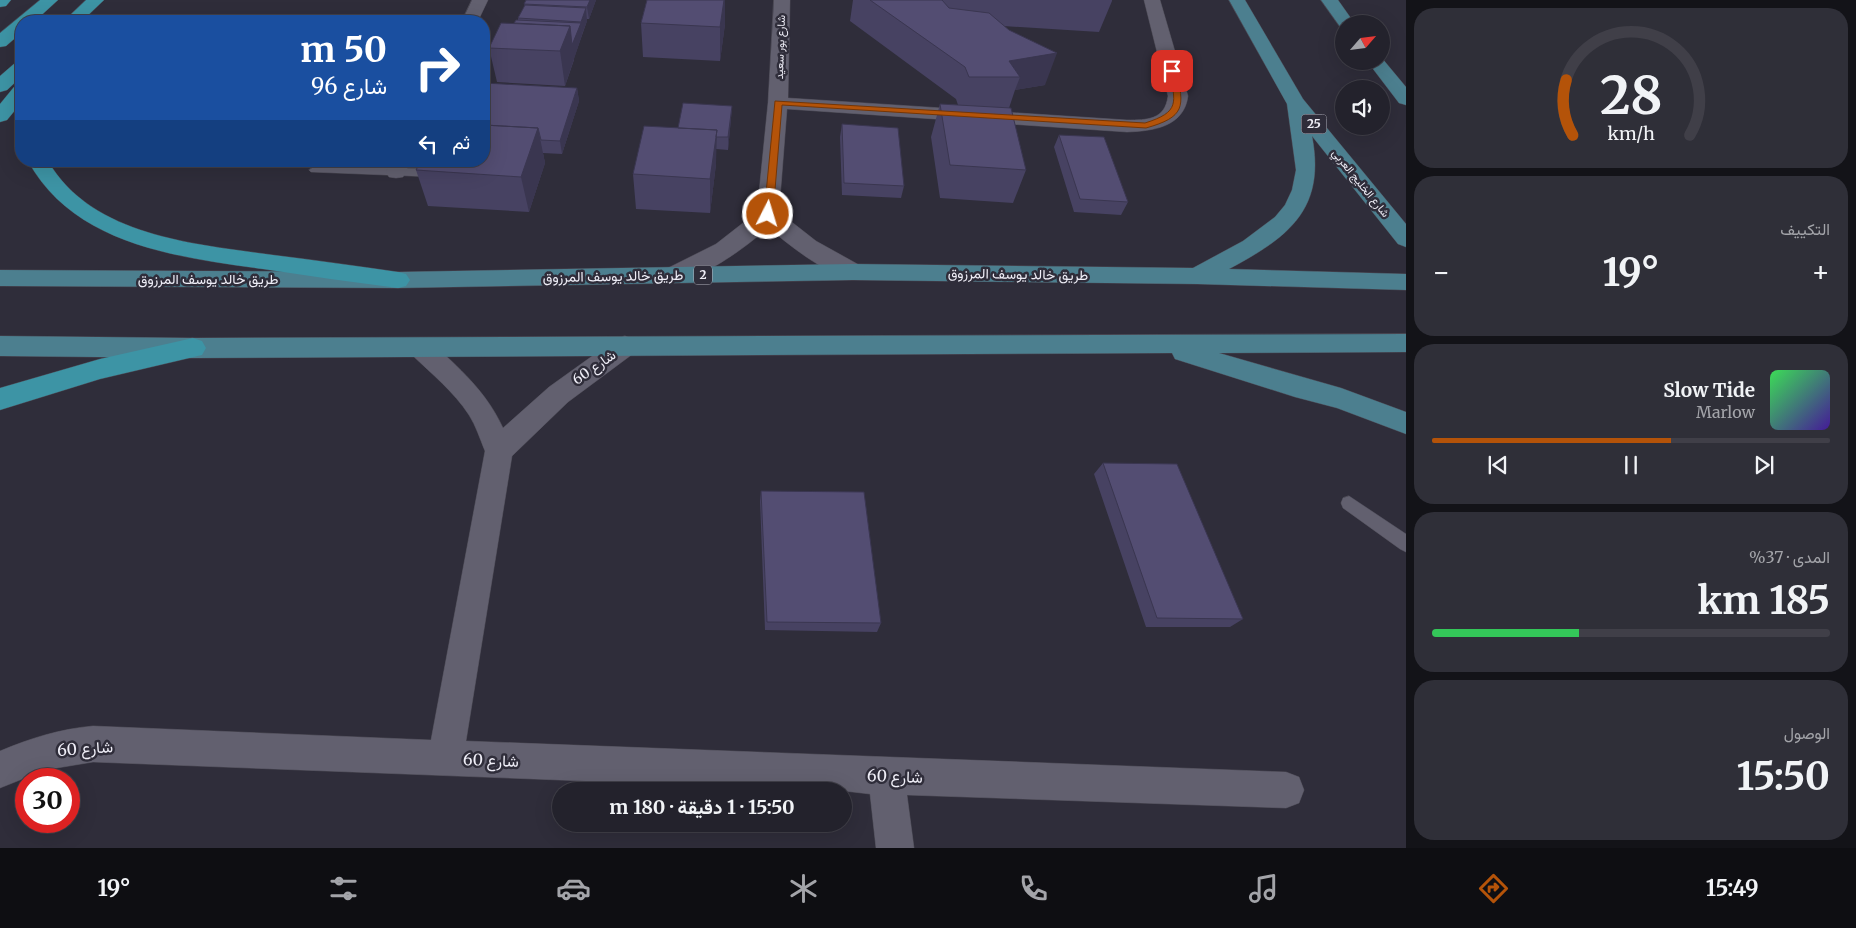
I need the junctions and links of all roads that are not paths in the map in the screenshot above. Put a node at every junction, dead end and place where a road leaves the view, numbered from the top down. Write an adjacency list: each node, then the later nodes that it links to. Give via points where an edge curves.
1 (50, 0): 8 (highway)
2 (480, 0): 11 (street)
3 (782, 0): 22 (street, شارع بور سعيد)
4 (1152, 0): 22 (street, via 1178,89 1178,103 1170,115 1154,124 1127,126)
5 (1237, 0): 21 (main road, شارع الخليج العربي / 25)
6 (1329, 0): 12 (main road)
7 (103, 3): 9 (highway); 10 (highway)
8 (32, 15)
9 (82, 15)
10 (97, 15)
11 (473, 15)
12 (1340, 15)
13 (15, 29): 14 (highway)
14 (0, 42)
15 (1383, 70): 20 (main road)
16 (15, 72): 17 (highway)
17 (0, 86)
18 (15, 91): 23 (highway)
19 (15, 98): 24 (highway)
20 (1406, 99)
21 (1295, 101): 30 (main road, شارع الخليج العربي / 25); 33 (main road, via 1306,172 1298,203 1288,217 1260,241)
22 (778, 103): 29 (street, شارع بور سعيد)
23 (0, 104)
24 (0, 116)
25 (41, 167): 35 (highway, via 63,196 88,214 157,242)
26 (399, 167): 27 (lane); 28 (lane)
27 (315, 170)
28 (436, 173)
29 (768, 214): 31 (street, via 813,252); 32 (street, via 738,241)
30 (1406, 239)
31 (853, 272): 32 (main road, طريق خالد يوسف المرزوق / 2); 33 (main road, طريق خالد يوسف المرزوق / 2)
32 (674, 275): 35 (main road, طريق خالد يوسف المرزوق / 2)
33 (1197, 276): 36 (main road, طريق خالد يوسف المرزوق / 2)
34 (0, 278): 35 (main road, طريق خالد يوسف المرزوق / 2)
35 (398, 280)
36 (1406, 282)
37 (1406, 343): 38 (main road)
38 (1158, 344): 40 (main road); 44 (main road, via 1341,398)
39 (0, 346): 41 (main road)
40 (625, 346): 42 (main road); 45 (street, شارع 60, via 544,405)
41 (193, 348): 42 (main road); 43 (highway, via 100,369)
42 (421, 348): 45 (street, via 476,403)
43 (0, 399)
44 (1406, 423)
45 (499, 451): 48 (street, شارع 60)
46 (1349, 503): 47 (lane)
47 (1406, 544)
48 (445, 759): 49 (street, شارع 60, via 93,744 36,754); 50 (street, شارع 60)
49 (0, 770)
50 (886, 776): 51 (street, شارع 60); 52 (street)
51 (1286, 790)
52 (895, 848)

